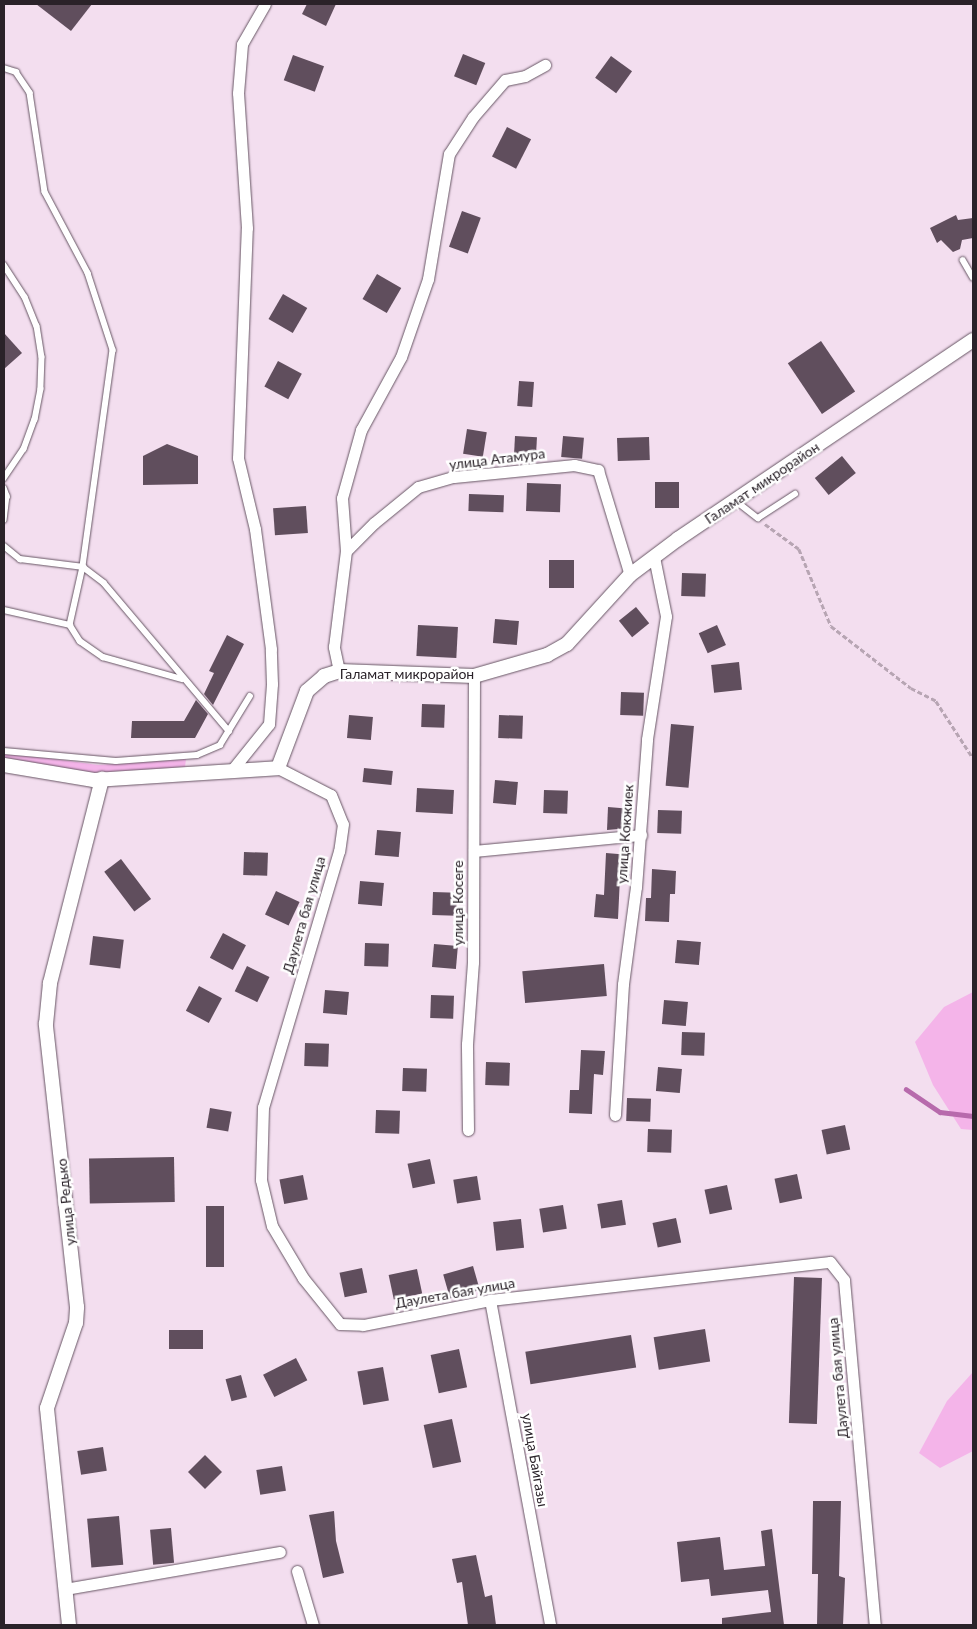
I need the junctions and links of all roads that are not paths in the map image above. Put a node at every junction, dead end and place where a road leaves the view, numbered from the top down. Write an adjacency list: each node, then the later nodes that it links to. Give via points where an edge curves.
1 (264, 4): 28 (street, via 242,44 238,93 247,228 238,458 255,528 271,649 272,684 269,724)
2 (545, 65): 14 (street, via 525,76 505,80 473,117 449,154 428,279 401,357 361,430 342,498)
3 (4, 68): 16 (lane, via 16,72 30,93 44,192 88,273 113,350)
4 (963, 260): 6 (lane)
5 (4, 265): 8 (lane, via 25,297 36,326 42,357 41,389 34,419 24,449)
6 (973, 277)
7 (973, 340): 11 (street, Галамат микрорайон)
8 (4, 478)
9 (4, 488): 12 (lane, via 7,496)
10 (795, 494): 11 (lane, via 758,518)
11 (736, 501): 15 (street, Галамат микрорайон)
12 (4, 520)
13 (4, 546): 16 (lane, via 20,559)
14 (346, 550): 17 (street, улица Атамура, via 418,488 454,477 574,465 598,470); 20 (street, via 334,647)
15 (654, 557): 17 (street, Галамат микрорайон); 30 (street, улица Кокжиек, via 666,616 647,739)
16 (82, 567): 19 (lane); 22 (lane, via 104,583)
17 (630, 575): 21 (street, Галамат микрорайон, via 580,632 558,650)
18 (4, 610): 19 (lane)
19 (70, 625): 22 (lane, via 80,642 103,657)
20 (339, 671): 21 (street, Галамат микрорайон); 27 (street, Галамат микрорайон, via 324,676 307,691)
21 (474, 676): 31 (street, улица Косеге)
22 (182, 679): 24 (lane)
23 (250, 696): 24 (lane)
24 (229, 731): 25 (lane, via 220,745 197,755 116,761)
25 (4, 751)
26 (4, 765): 29 (street)
27 (278, 768): 28 (street); 34 (street, Даулета бая улица, via 331,796 343,824 339,852 263,1107 260,1180 272,1226 303,1278 340,1324 363,1325)
28 (232, 770): 29 (street)
29 (102, 780): 37 (street, улица Редько, via 50,982 46,1024 77,1308 76,1322 47,1408)
30 (641, 835): 31 (street); 32 (street, улица Кокжиек, via 623,984)
31 (474, 851): 33 (street, улица Косеге, via 473,962 467,1044)
32 (615, 1115)
33 (468, 1130)
34 (490, 1300): 40 (street, улица Байгазы); 41 (street, Даулета бая улица, via 830,1262 844,1280)
35 (280, 1552): 37 (street)
36 (297, 1571): 39 (street)
37 (66, 1590): 38 (street, улица Редько)
38 (69, 1625)
39 (313, 1625)
40 (550, 1625)
41 (875, 1625)

